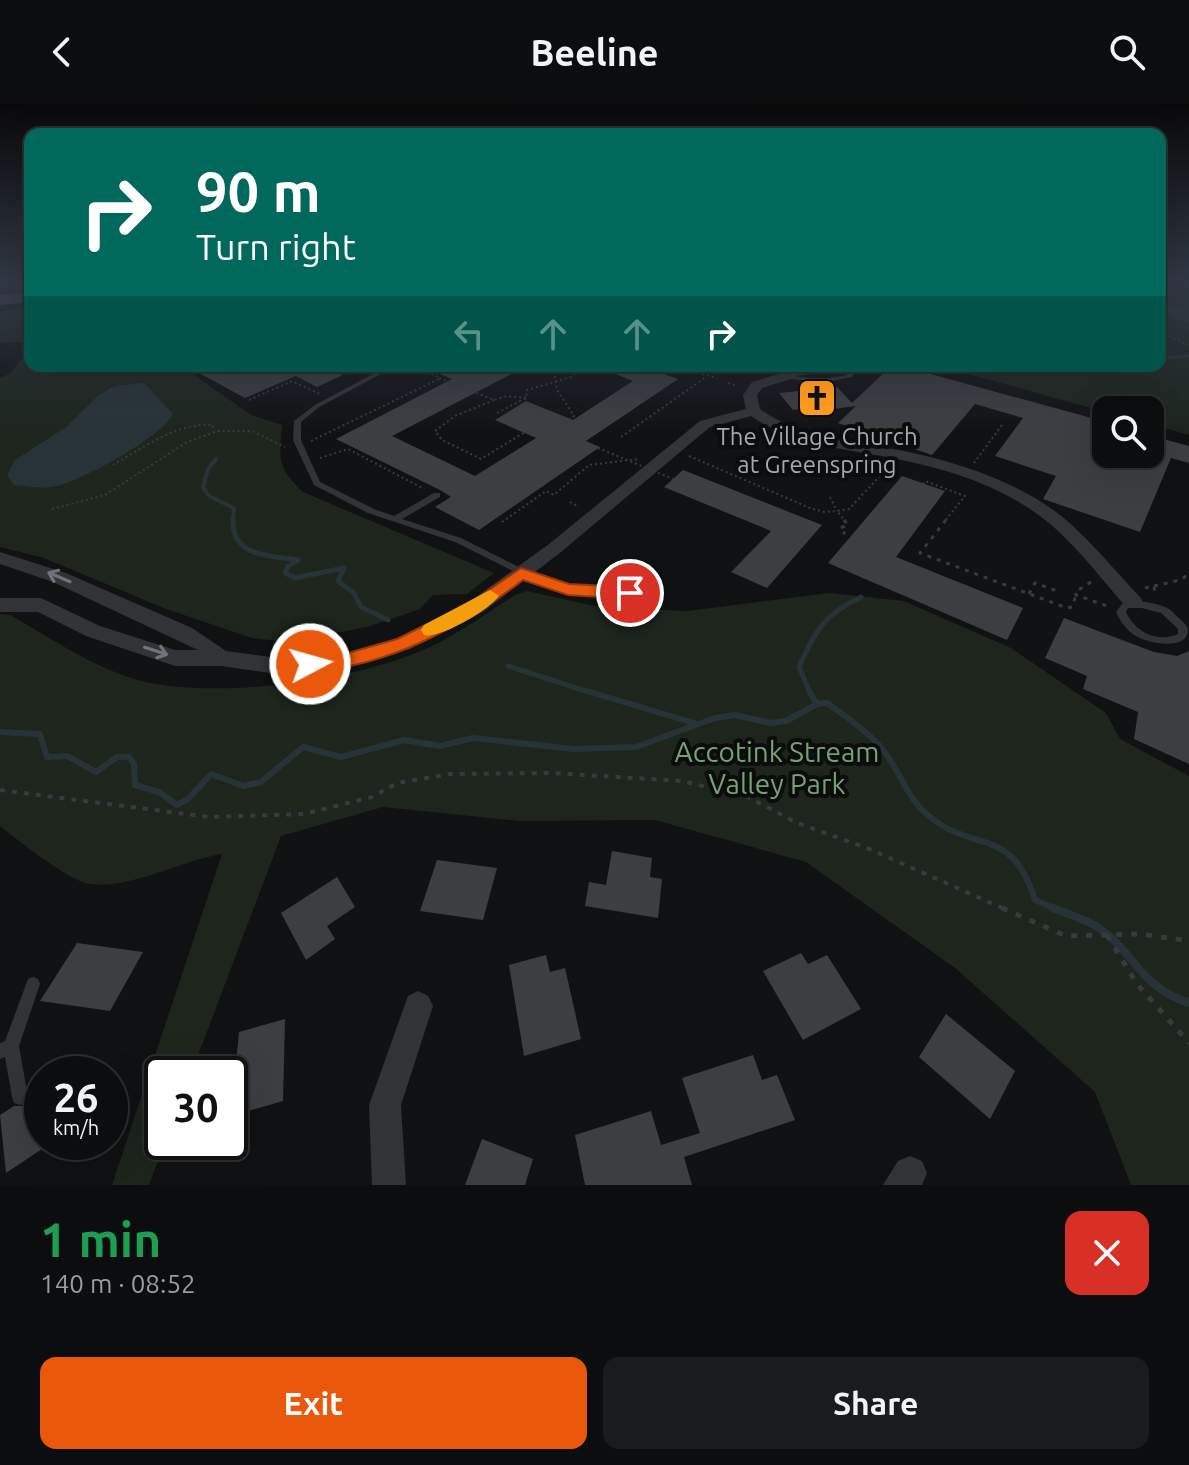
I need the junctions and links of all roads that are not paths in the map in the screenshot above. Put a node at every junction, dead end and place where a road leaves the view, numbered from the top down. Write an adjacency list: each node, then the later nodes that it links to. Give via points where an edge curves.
1 (382, 372): 7 (lane, via 306,413 296,427 297,440 317,483)
2 (782, 372): 5 (street, via 757,385 750,395)
3 (790, 372): 4 (lane, via 807,381)
4 (851, 372)
5 (753, 411): 9 (street, via 705,424); 12 (street, via 792,435 916,458 1001,487 1049,514)
6 (437, 495): 7 (lane)
7 (395, 519): 9 (lane, via 458,540)
8 (0, 558): 10 (street, one-way to 8, via 56,574)
9 (521, 573): 11 (lane, via 568,589); 15 (street, via 476,607 403,644 341,662 278,666)
10 (90, 592): 14 (street); 15 (street, via 206,643)
11 (660, 594)
12 (1134, 603): 12 (lane, via 1164,610 1183,628 1183,636 1162,642 1133,630 1121,612)
13 (0, 605): 14 (street, via 41,605)
14 (57, 613): 15 (street, one-way to 15, via 175,658)
15 (221, 658)
16 (33, 984): 18 (lane)
17 (418, 1006): 20 (street, via 385,1105)
18 (6, 1048): 19 (lane)
19 (20, 1097)
20 (389, 1185)

